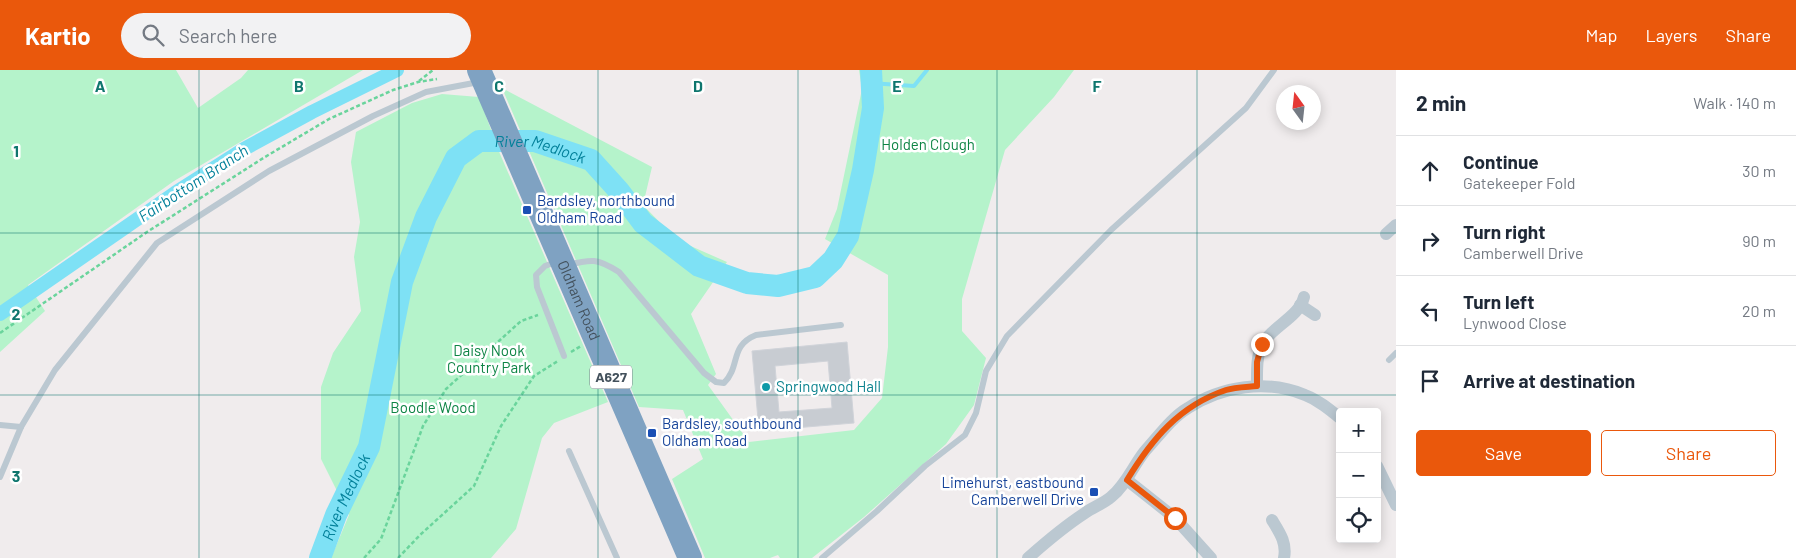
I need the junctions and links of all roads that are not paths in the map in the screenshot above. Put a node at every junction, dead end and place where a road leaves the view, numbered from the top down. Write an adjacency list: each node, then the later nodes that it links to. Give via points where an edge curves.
1 (1274, 70): 25 (lane, via 1246,108 1111,230 1007,336 986,371 976,413 965,435 925,466)
2 (485, 83): 5 (highway, Oldham Road / A627); 14 (lane, via 426,92 373,116 269,171 157,243 55,370)
3 (1396, 225): 4 (street)
4 (1386, 234)
5 (562, 263): 7 (lane, via 604,262 619,272 704,373 716,382 724,383 729,378 738,350 747,339 756,335); 9 (lane, via 545,266 536,275 537,287); 24 (highway, Oldham Road / A627)
6 (1314, 315): 11 (street, via 1302,301 1262,344 1257,362)
7 (841, 325)
8 (1396, 353): 10 (lane)
9 (564, 356)
10 (1389, 360)
11 (1257, 386): 12 (street, via 1305,395); 18 (street, via 1228,389 1186,408 1143,454)
12 (1336, 415)
13 (0, 425): 14 (lane)
14 (21, 427): 17 (lane)
15 (570, 451): 23 (lane)
16 (1381, 471): 19 (street)
17 (0, 477)
18 (1127, 480): 22 (street, via 1112,497 1073,521); 26 (street, via 1175,518)
19 (1392, 484): 20 (street)
20 (1396, 505)
21 (1272, 520): 27 (street, via 1283,538)
22 (1034, 556)
23 (617, 558)
24 (690, 558)
25 (822, 558)
26 (1211, 558)
27 (1284, 558)

